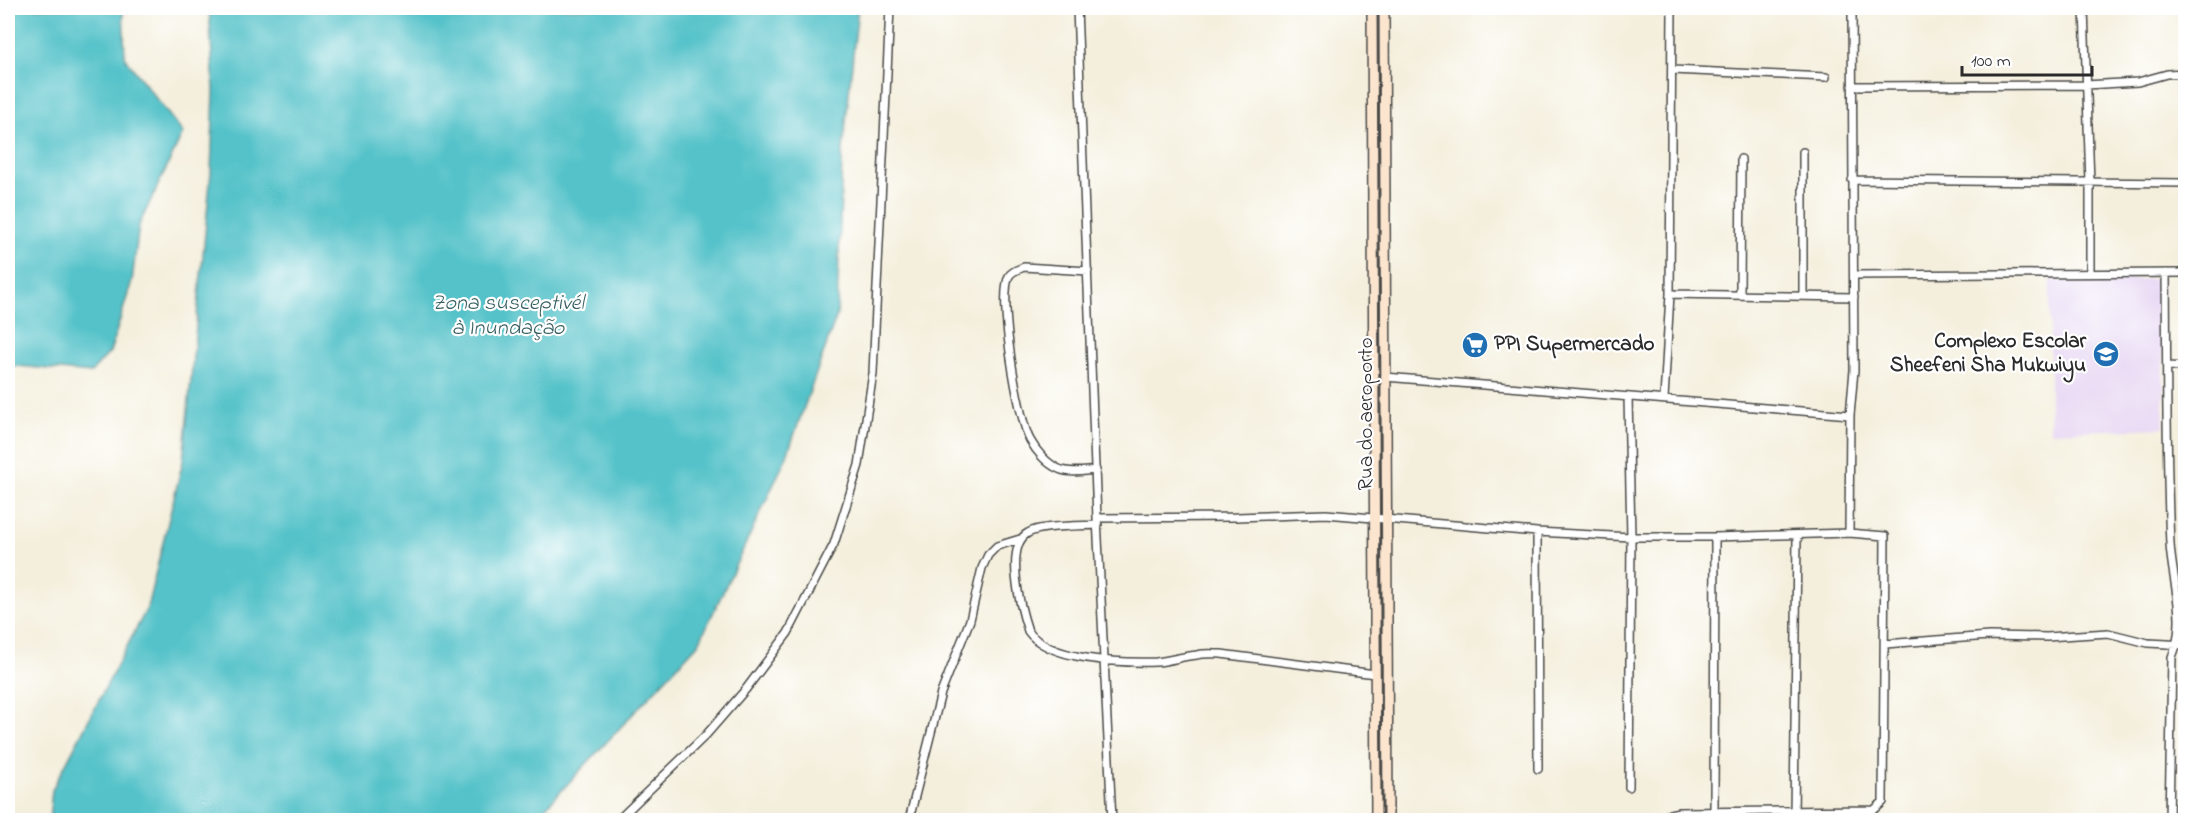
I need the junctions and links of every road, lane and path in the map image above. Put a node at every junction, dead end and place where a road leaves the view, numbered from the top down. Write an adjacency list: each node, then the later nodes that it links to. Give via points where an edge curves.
1 (890, 8): 51 (street, via 873,373 859,465 834,544 788,633 746,689 706,735)
2 (1077, 8): 18 (street)
3 (1372, 8): 34 (main road, Rua do aeroporto)
4 (1384, 8): 29 (main road, Rua do aeroporto)
5 (1672, 8): 8 (street)
6 (1852, 8): 12 (street)
7 (2084, 8): 11 (street)
8 (1672, 70): 10 (street); 23 (street)
9 (2186, 73): 11 (street, via 2138,82)
10 (1826, 77)
11 (2086, 85): 12 (street); 16 (street)
12 (1852, 87): 15 (street)
13 (1803, 152): 25 (street)
14 (1741, 159): 24 (street)
15 (1852, 180): 16 (street); 22 (street)
16 (2090, 183): 17 (street); 19 (street)
17 (2186, 183)
18 (1088, 271): 33 (street); 33 (street, via 1024,267 1016,270 1007,285 1007,327 1018,407 1030,440 1044,458 1062,470)
19 (2090, 273): 20 (street); 22 (street)
20 (2166, 273): 21 (street); 27 (street)
21 (2186, 273)
22 (1854, 275): 26 (street)
23 (1670, 294): 24 (street); 31 (street)
24 (1740, 294): 25 (street)
25 (1803, 296): 26 (street)
26 (1854, 297): 32 (street)
27 (2167, 366): 28 (street); 44 (street, via 2170,546)
28 (2186, 367)
29 (1385, 377): 30 (street); 35 (main road, Rua do aeroporto)
30 (1628, 397): 31 (street); 40 (street)
31 (1664, 399): 32 (street)
32 (1850, 415): 38 (street)
33 (1096, 470): 36 (street)
34 (1374, 519): 35 (street); 36 (street, via 1313,513); 46 (main road, Rua do aeroporto)
35 (1386, 520): 37 (street); 55 (main road, Rua do aeroporto)
36 (1098, 521): 42 (street, via 1038,529); 45 (street)
37 (1537, 532): 40 (street); 47 (street)
38 (1849, 533): 39 (street); 43 (street, via 1885,536)
39 (1797, 536): 41 (street); 49 (street)
40 (1631, 537): 41 (street); 48 (street)
41 (1715, 537): 50 (street)
42 (1020, 539): 45 (street, via 1015,555 1018,588 1032,637 1065,653); 52 (street, via 997,546 982,568 970,620 941,693)
43 (1885, 644): 44 (street, via 2108,633 2148,643); 49 (street, via 1883,802 1874,810)
44 (2182, 644): 58 (street, via 2172,657)
45 (1106, 660): 46 (street, via 1157,662 1221,654); 53 (street)
46 (1375, 674): 54 (main road, Rua do aeroporto)
47 (1538, 770)
48 (1629, 787)
49 (1794, 811): 50 (street); 57 (street)
50 (1714, 812): 56 (street, via 1679,812)
51 (618, 820)
52 (909, 820)
53 (1112, 820)
54 (1376, 820)
55 (1388, 820)
56 (1657, 820)
57 (1794, 820)
58 (2169, 820)

